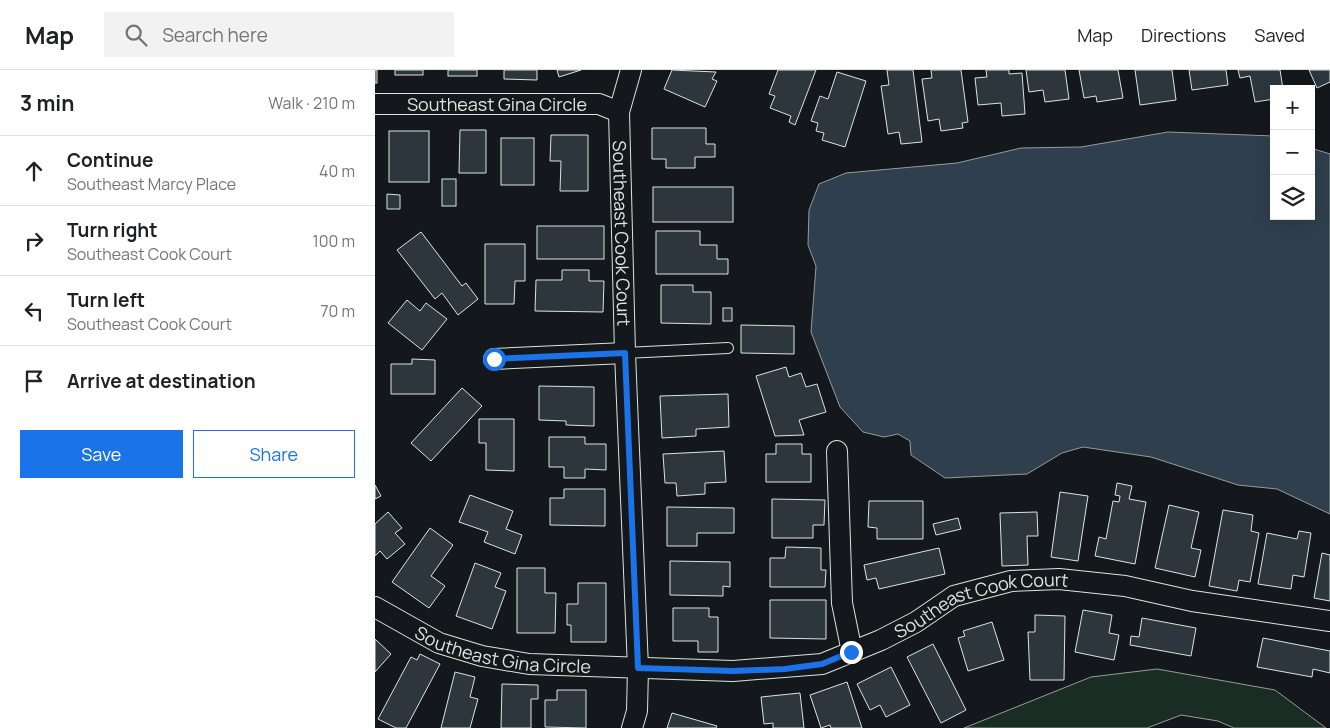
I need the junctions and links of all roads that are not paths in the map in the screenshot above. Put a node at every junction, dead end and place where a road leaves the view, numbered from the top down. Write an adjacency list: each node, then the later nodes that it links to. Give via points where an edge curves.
1 (631, 70): 3 (street, Southeast Cook Court)
2 (375, 104): 3 (street, Southeast Gina Circle, via 599,104)
3 (619, 112): 5 (street, Southeast Cook Court)
4 (728, 348): 5 (lane)
5 (625, 353): 6 (street); 11 (street, Southeast Cook Court)
6 (494, 359)
7 (837, 450): 10 (street, via 842,603)
8 (375, 607): 11 (street, Southeast Gina Circle, via 439,643 482,656 529,664)
9 (1330, 621): 10 (street, Southeast Cook Court, via 1192,601 1125,586 1059,579 1011,581 954,596 915,622)
10 (851, 652): 11 (street, Southeast Cook Court, via 822,664 785,669)
11 (638, 668): 12 (street, Southeast Cook Court, via 637,711)
12 (632, 728)

